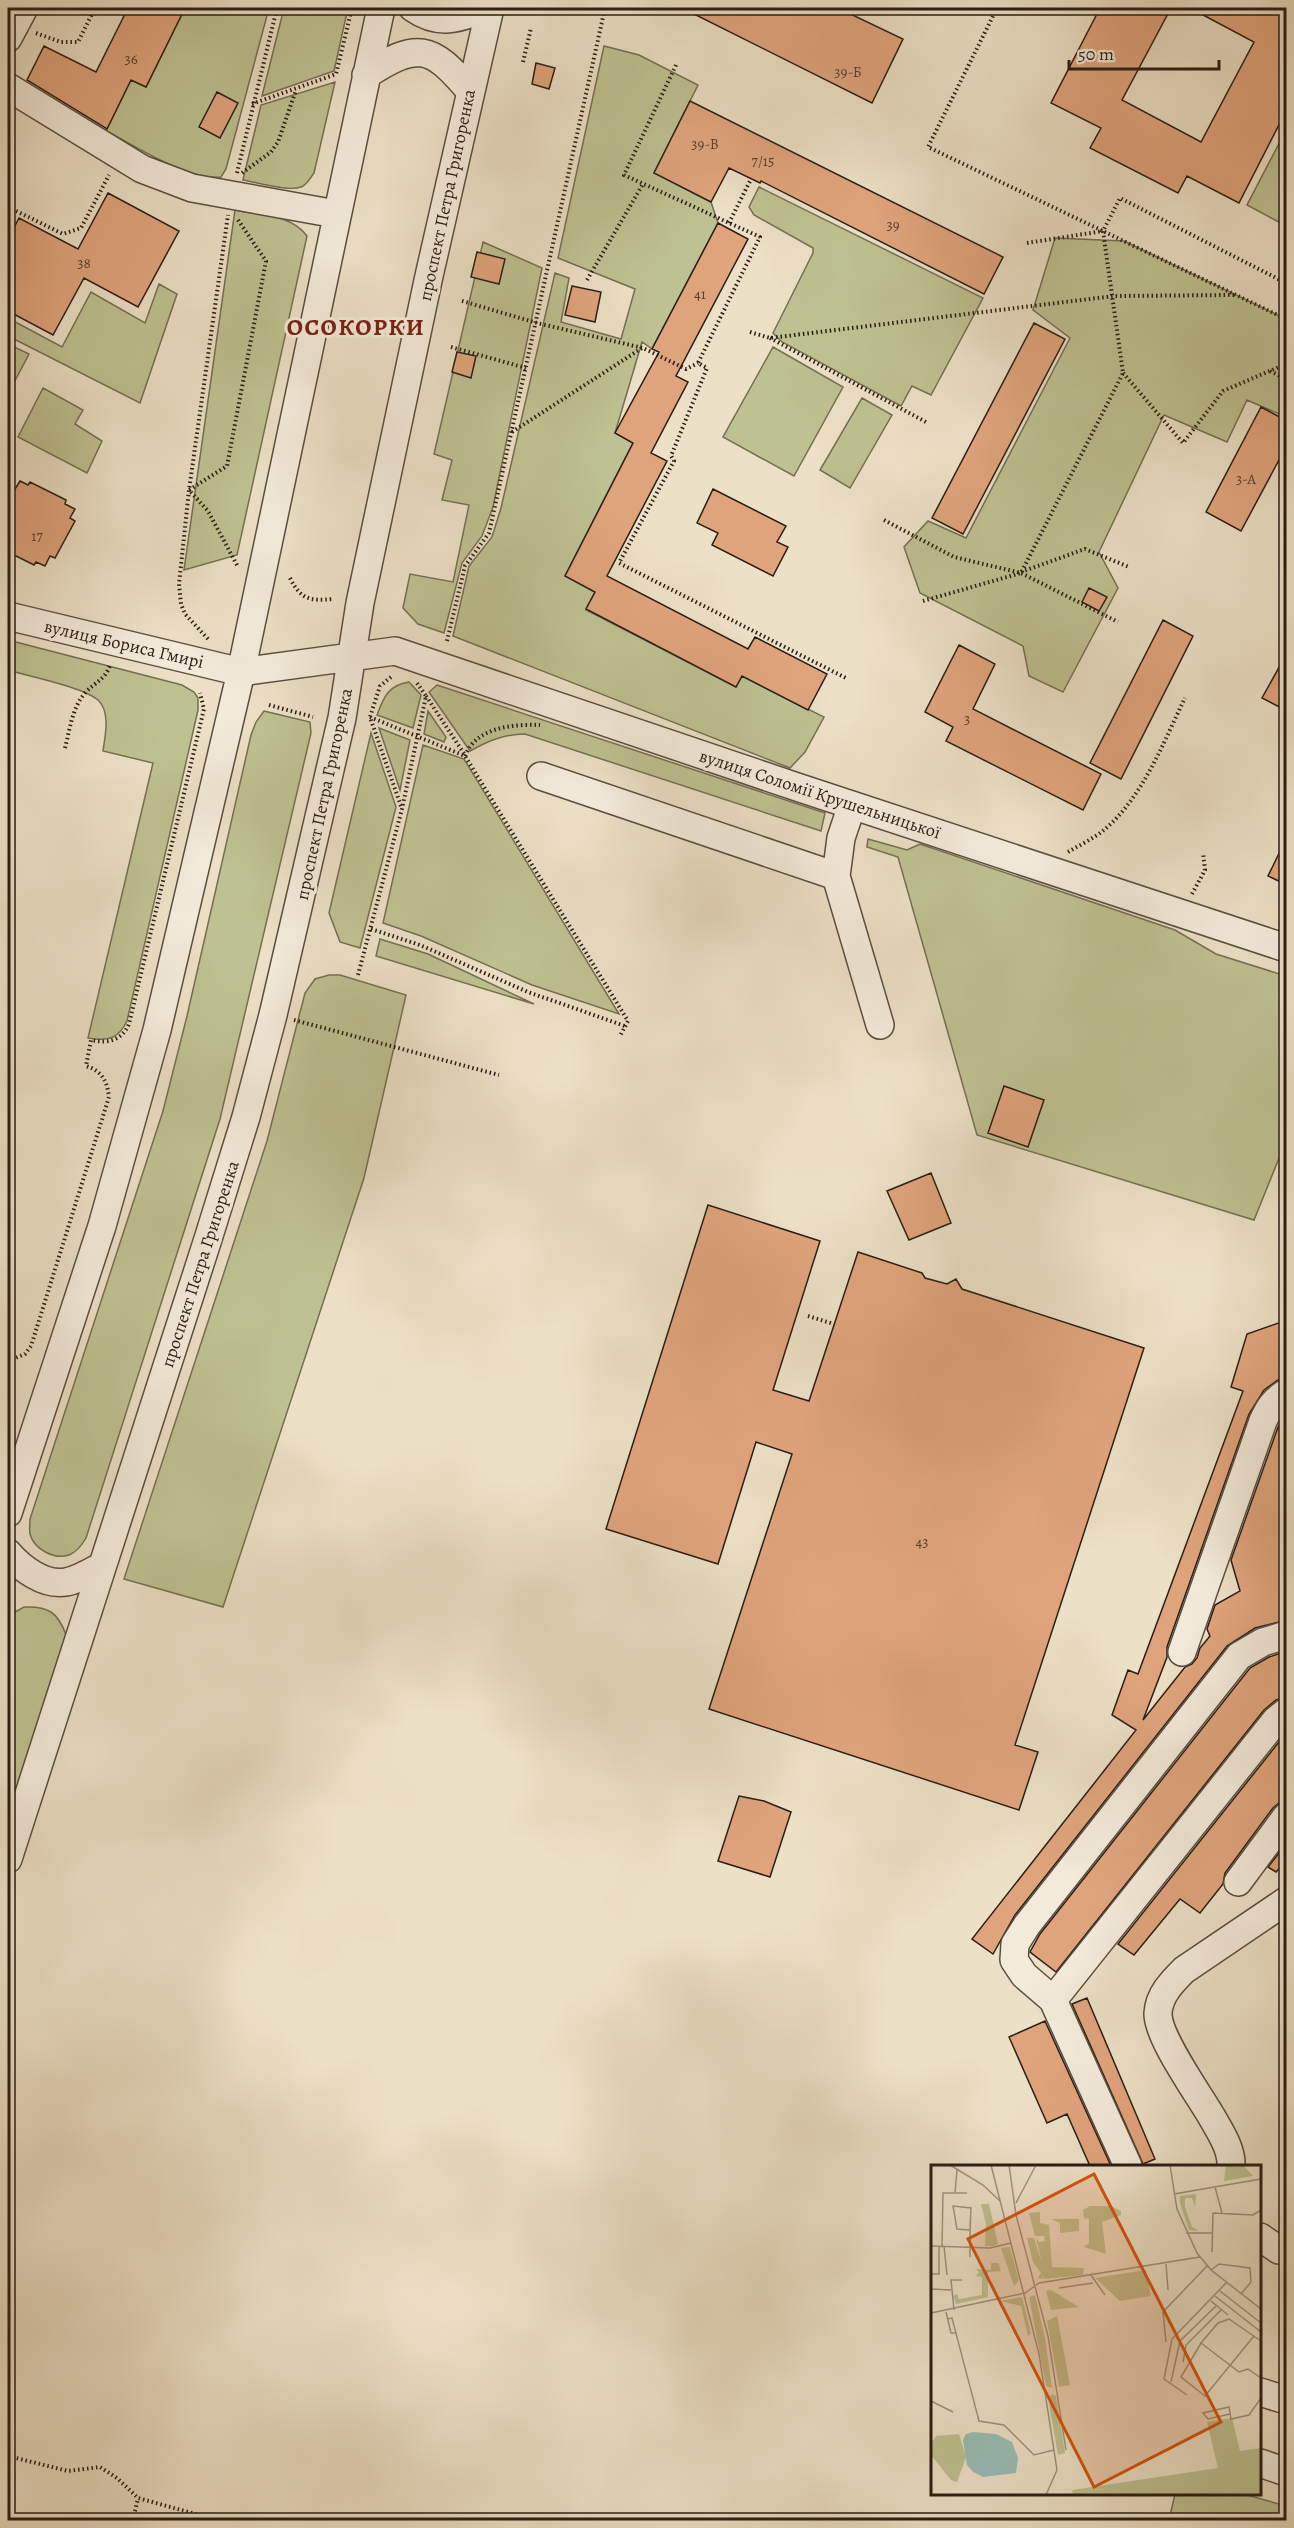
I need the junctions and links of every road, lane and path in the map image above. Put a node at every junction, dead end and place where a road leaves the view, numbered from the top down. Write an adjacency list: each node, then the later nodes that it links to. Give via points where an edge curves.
1 (95, 8): 10 (path, via 78,42 61,42)
2 (277, 8): 18 (path)
3 (352, 8): 16 (path, via 336,74)
4 (381, 8): 14 (street)
5 (412, 8): 6 (street, via 426,17 447,20)
6 (485, 8)
7 (490, 8): 17 (street, проспект Петра Григоренка)
8 (605, 8): 33 (path)
9 (997, 8): 25 (path, via 928,147)
10 (21, 26)
11 (531, 28): 12 (path)
12 (523, 62)
13 (676, 65): 21 (path, via 624,175)
14 (366, 75): 17 (street, via 393,57 413,52 429,55 449,66); 23 (street)
15 (8, 87): 23 (street, via 142,169 192,188)
16 (296, 89): 18 (path); 18 (path, via 284,128 271,152 236,178)
17 (470, 91): 58 (street, проспект Петра Григоренка, via 360,603)
18 (252, 104)
19 (113, 168): 22 (path, via 81,228 63,234)
20 (751, 179): 24 (path)
21 (643, 184): 24 (path); 27 (path)
22 (8, 207)
23 (336, 214): 60 (street)
24 (729, 223): 38 (path, via 760,237)
25 (1103, 231): 26 (path); 28 (path, via 1120,198); 29 (path); 30 (path)
26 (1027, 243)
27 (587, 280)
28 (1287, 284)
29 (1237, 295): 30 (path); 32 (path)
30 (1114, 296): 35 (path); 42 (path)
31 (462, 301): 33 (path)
32 (1287, 319)
33 (537, 323): 37 (path); 40 (path)
34 (750, 332): 35 (path)
35 (770, 338): 44 (path)
36 (452, 347): 40 (path)
37 (643, 348): 38 (path, via 686,369); 45 (path)
38 (698, 363): 62 (path, via 707,368 671,456 674,461 620,563)
39 (1287, 364): 41 (path)
40 (526, 368): 45 (path)
41 (1270, 371): 42 (path, via 1222,391 1183,443); 43 (path)
42 (1123, 373): 50 (path)
43 (1287, 379)
44 (926, 422)
45 (512, 432): 57 (path, via 489,533 465,566)
46 (189, 490): 46 (path, via 227,466 266,261 229,207); 48 (path, via 208,511); 56 (path, via 179,584 181,604)
47 (884, 519): 50 (path, via 954,557)
48 (238, 567)
49 (1129, 567): 50 (path, via 1084,549)
50 (1021, 573): 53 (path); 55 (path)
51 (290, 578): 52 (path, via 301,596)
52 (333, 599)
53 (923, 601)
54 (8, 616): 60 (street, вулиця Бориса Гмирі)
55 (1118, 622)
56 (208, 640)
57 (447, 641)
58 (352, 657): 60 (street, вулиця Соломії Крушельницької); 75 (street, вулиця Соломії Крушельницької, via 395,651); 84 (street, проспект Петра Григоренка, via 337,741)
59 (110, 665): 72 (path, via 106,676 75,709)
60 (241, 672): 93 (street, via 137,1107)
61 (396, 677): 69 (path, via 388,677 380,686)
62 (846, 678)
63 (410, 679): 65 (path)
64 (200, 693): 91 (path, via 204,709 129,1024 117,1039 91,1040 86,1066 95,1068 106,1081 109,1097 31,1346 25,1354 11,1360)
65 (426, 696): 71 (path); 73 (path)
66 (1185, 698): 78 (path, via 1132,799 1104,830)
67 (268, 705): 68 (path)
68 (313, 717)
69 (370, 717): 71 (path); 76 (path)
70 (546, 726): 73 (path, via 516,724 488,733 469,746)
71 (417, 737): 73 (path); 76 (path)
72 (65, 748)
73 (465, 756): 86 (path, via 628,1021)
74 (541, 776): 79 (street)
75 (852, 806): 79 (street); 82 (street, вулиця Соломії Крушельницької)
76 (402, 809): 81 (path)
77 (1203, 854): 80 (path, via 1205,870)
78 (1062, 855)
79 (836, 876): 85 (street)
80 (1190, 897)
81 (371, 929): 83 (path); 86 (path)
82 (1287, 948)
83 (358, 975)
84 (273, 1015): 88 (path); 95 (street, проспект Петра Григоренка, via 236,1150)
85 (880, 1025)
86 (625, 1026): 87 (path)
87 (620, 1036)
88 (499, 1075)
89 (808, 1316): 90 (path)
90 (834, 1324)
91 (8, 1372)
92 (1287, 1393): 97 (street, via 1270,1406 1263,1421)
93 (8, 1514)
94 (8, 1552): 95 (street, via 35,1576 50,1581 65,1583)
95 (102, 1566): 100 (street, проспект Петра Григоренка)
96 (1287, 1635): 103 (street, via 1263,1642 1239,1656 1027,1925 1015,1944 1014,1960 1024,1975)
97 (1182, 1652)
98 (1287, 1712): 103 (street, via 1276,1720)
99 (1287, 1817): 101 (street)
100 (8, 1858)
101 (1238, 1882)
102 (1287, 1900): 105 (street, via 1184,1970 1162,1997 1158,2013 1162,2034 1222,2134)
103 (1053, 2000): 104 (street)
104 (1128, 2165)
105 (1231, 2165)
106 (1261, 2238): 107 (street, via 1279,2250)
107 (1287, 2249)
108 (1261, 2392): 109 (street)
109 (1287, 2400)
110 (8, 2456): 113 (path, via 68,2471 100,2467)
111 (1261, 2463): 112 (street)
112 (1287, 2472)
113 (138, 2498): 114 (path); 115 (path)
114 (133, 2520)
115 (217, 2520)

